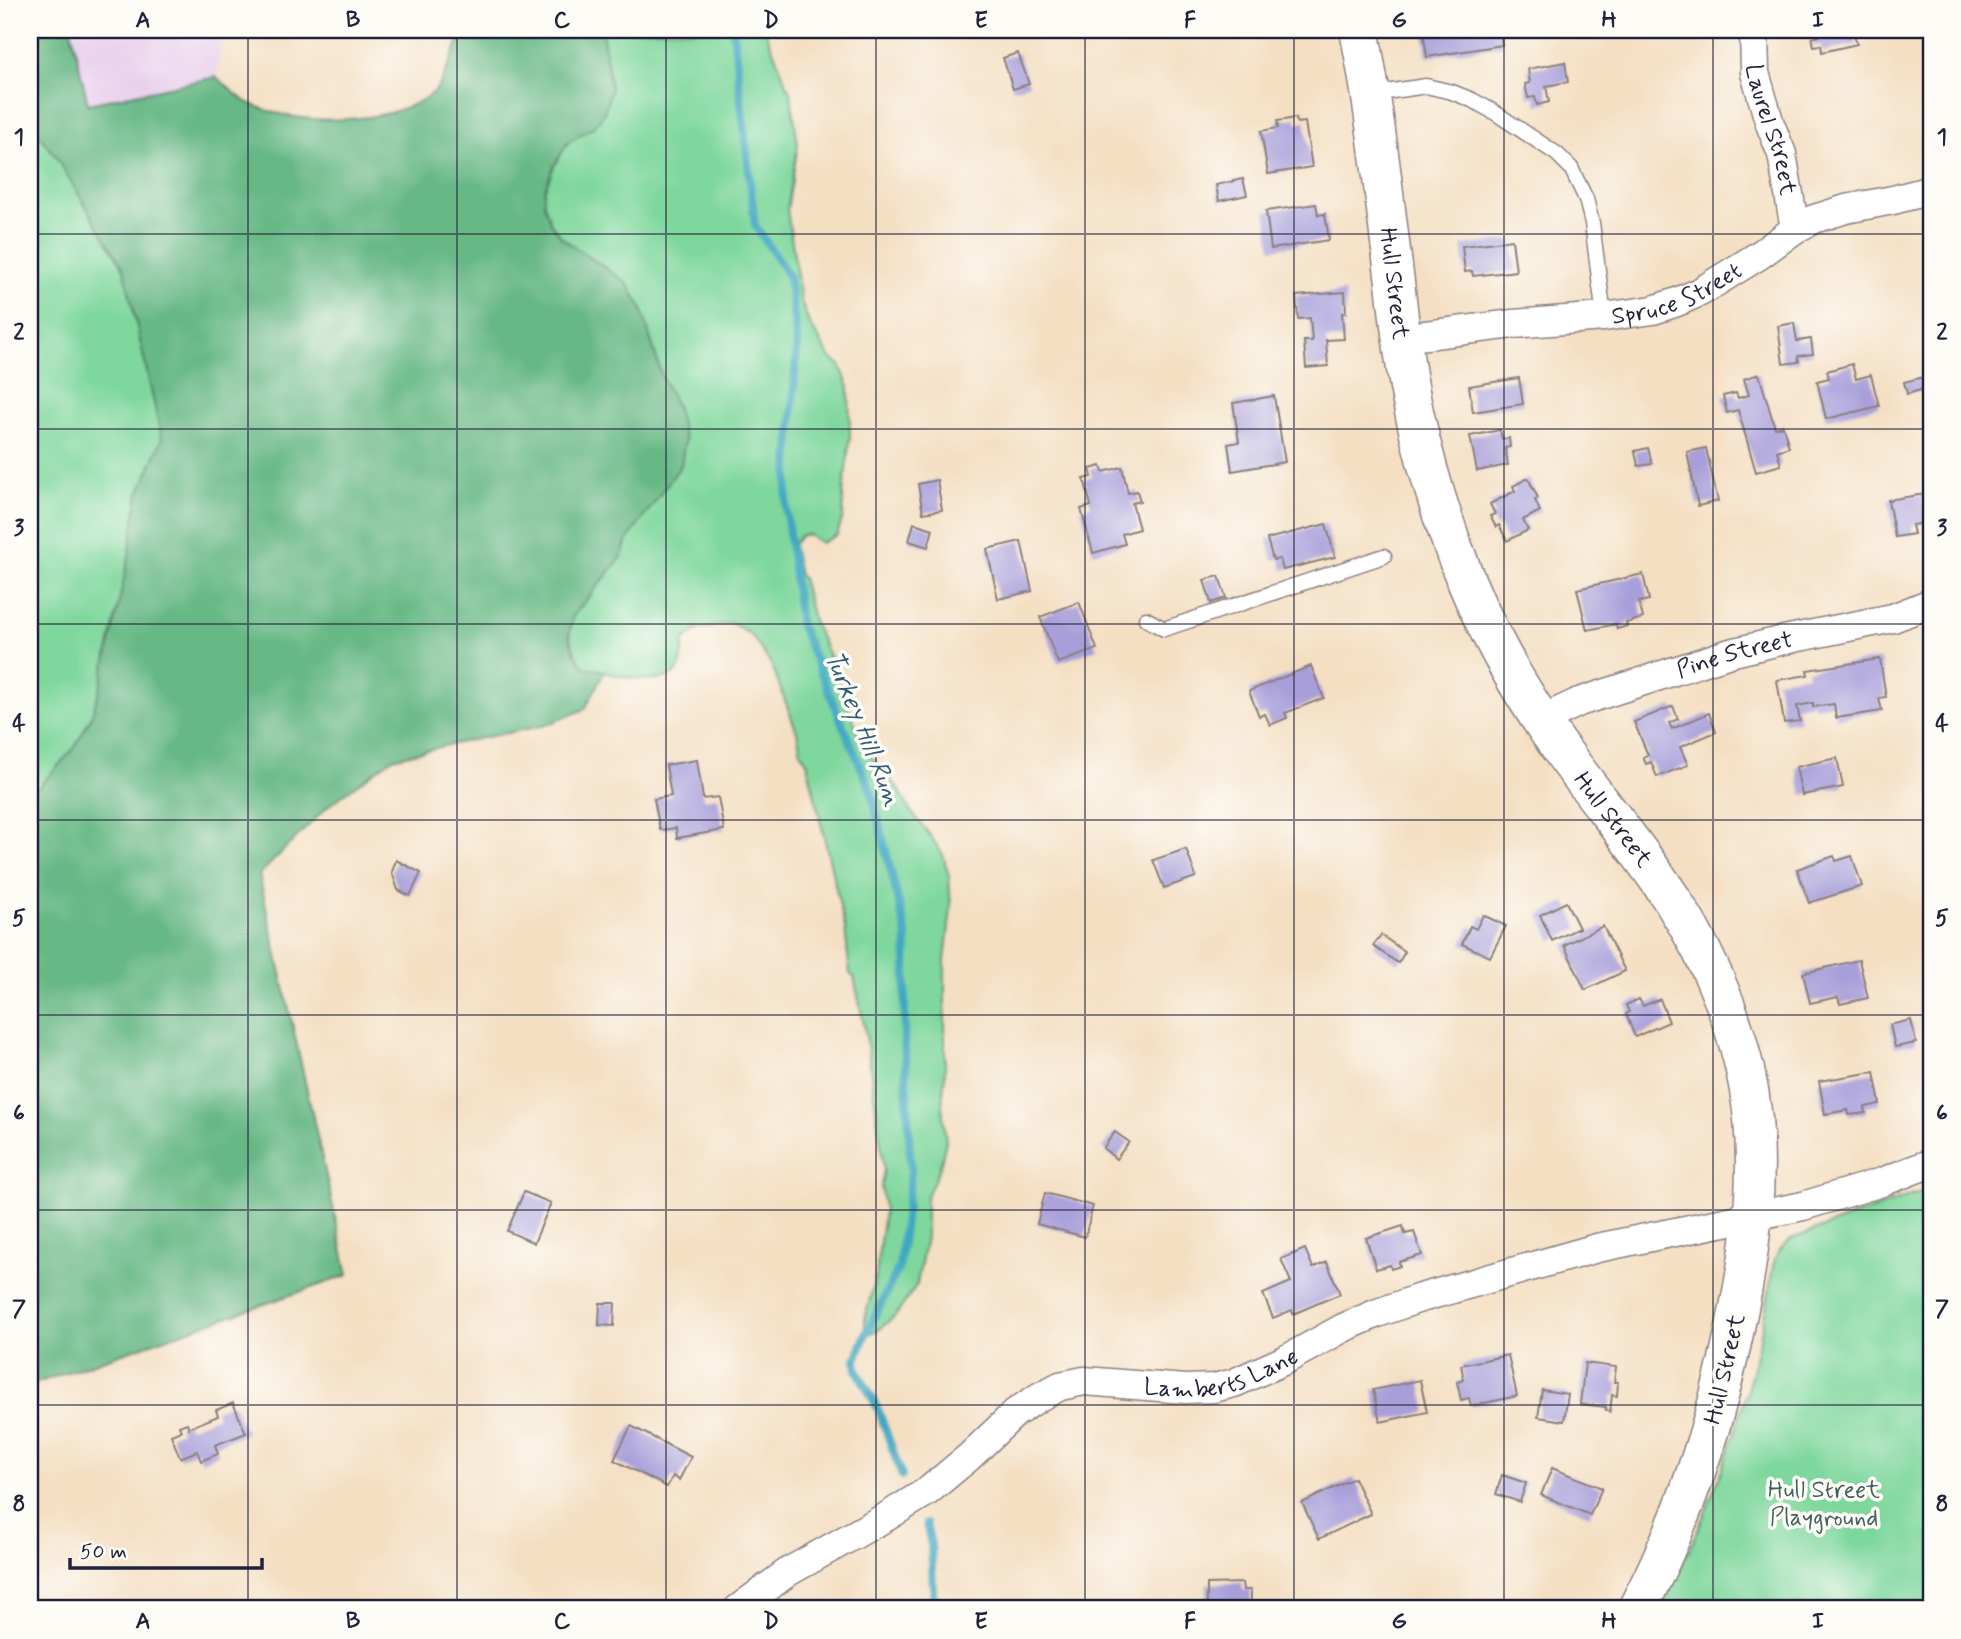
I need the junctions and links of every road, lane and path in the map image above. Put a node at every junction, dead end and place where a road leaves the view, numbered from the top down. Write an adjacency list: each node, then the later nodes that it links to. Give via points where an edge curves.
1 (1359, 30): 3 (main road, Hull Street)
2 (1754, 30): 5 (street, Laurel Street, via 1755,73 1782,154)
3 (1371, 94): 6 (lane, via 1426,86 1445,89 1494,112 1571,168 1592,223); 7 (main road, Hull Street)
4 (1931, 190): 5 (street, Spruce Street, via 1846,209)
5 (1795, 229): 6 (street, Spruce Street, via 1700,292 1653,310)
6 (1604, 317): 7 (street, Spruce Street)
7 (1402, 338): 11 (main road, Hull Street, via 1422,446 1453,548 1505,663)
8 (1384, 556): 10 (lane, via 1164,629)
9 (1931, 603): 11 (street, Pine Street, via 1893,618 1730,653 1578,702)
10 (1146, 619)
11 (1541, 720): 13 (main road, Hull Street, via 1671,899 1719,991 1741,1057 1752,1117)
12 (1931, 1163): 13 (street, Lamberts Lane, via 1829,1199)
13 (1752, 1216): 14 (street, Lamberts Lane, via 1565,1255 1417,1299 1343,1328 1257,1374 1224,1386 1185,1389 1084,1381 1060,1386 1015,1413 928,1491 788,1572); 15 (main road, Hull Street, via 1743,1288 1712,1426 1675,1529)
14 (738, 1609)
15 (1637, 1609)

